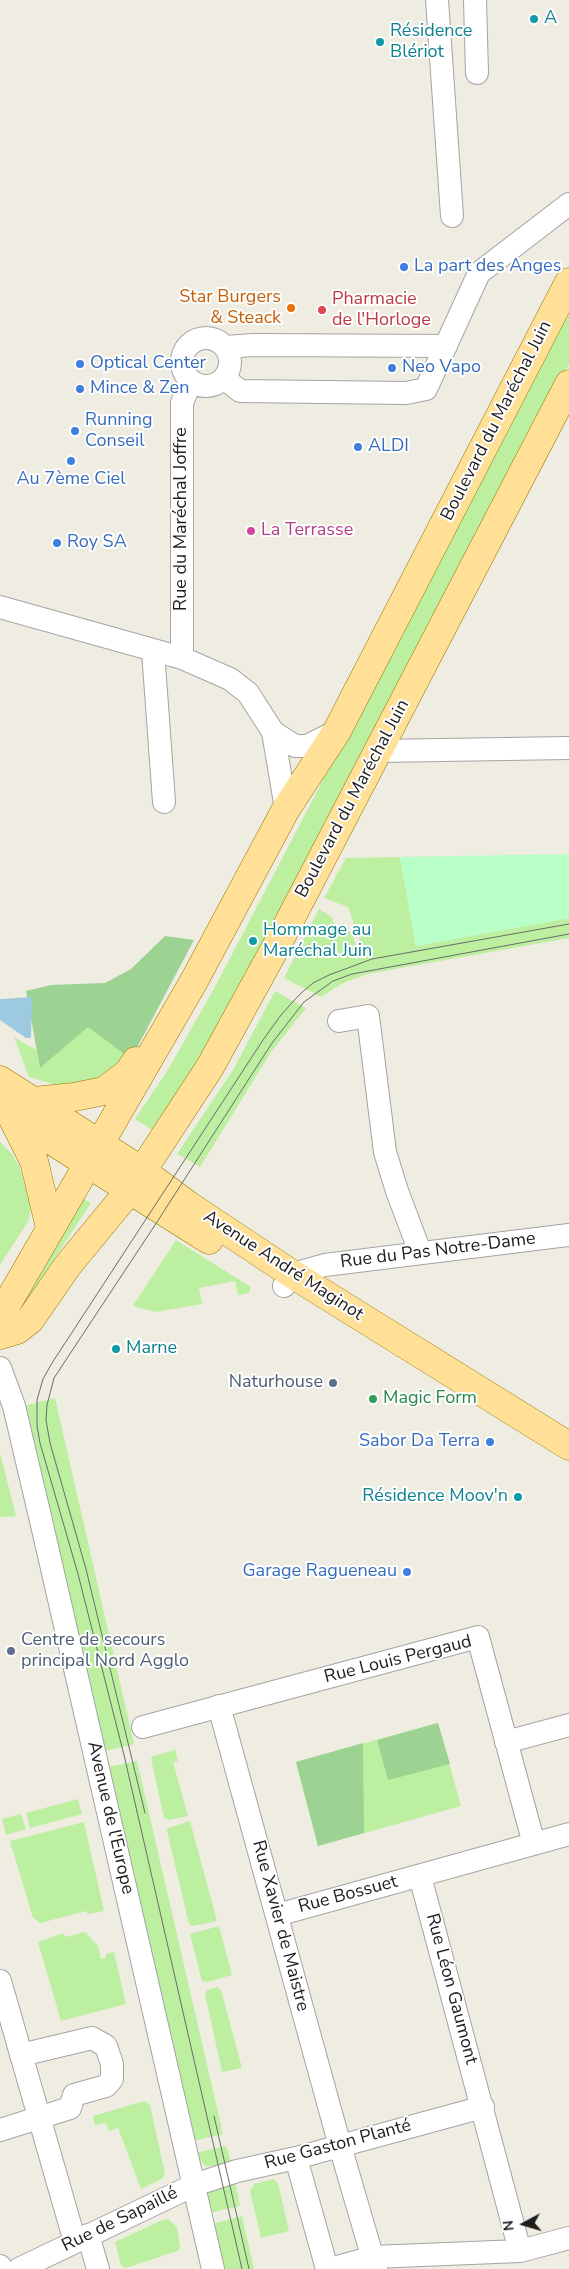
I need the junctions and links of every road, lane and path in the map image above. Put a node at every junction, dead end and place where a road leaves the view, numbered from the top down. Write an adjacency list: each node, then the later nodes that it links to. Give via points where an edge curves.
1 (438, 0): 5 (street)
2 (475, 0): 3 (street)
3 (478, 73)
4 (569, 204): 7 (street, via 479,273)
5 (452, 216)
6 (566, 297): 15 (main road, Boulevard du Maréchal Juin)
7 (446, 346): 8 (street, via 254,345); 9 (street, via 426,389 406,392 240,392)
8 (225, 348): 9 (street, via 230,362); 10 (street, via 212,339 204,338 189,345 182,360)
9 (224, 378): 10 (street, via 213,386)
10 (191, 381): 14 (street, Rue du Maréchal Joffre, via 182,403)
11 (569, 384): 18 (main road, Boulevard du Maréchal Juin)
12 (0, 607): 13 (street)
13 (154, 652): 14 (street); 19 (street)
14 (182, 658): 16 (street, via 230,679 248,693)
15 (337, 731): 16 (street, via 308,746 295,746); 20 (main road, Boulevard du Maréchal Juin)
16 (273, 732): 20 (street)
17 (569, 748): 18 (street)
18 (379, 752): 26 (main road, Boulevard du Maréchal Juin, via 210,1067)
19 (164, 802)
20 (286, 809): 21 (main road, Boulevard du Maréchal Juin)
21 (194, 981): 24 (main road, Boulevard du Maréchal Juin, via 173,1004 128,1073 104,1091); 26 (main road, Boulevard du Maréchal Juin, via 184,1016 130,1118)
22 (339, 1021): 29 (street, via 368,1016 385,1152)
23 (0, 1080): 24 (main road, Avenue André Maginot)
24 (34, 1100): 26 (main road, Avenue André Maginot)
25 (6, 1111): 26 (main road, Avenue André Maginot); 27 (main road, Avenue André Maginot, via 34,1161)
26 (115, 1168): 27 (main road); 30 (main road, Avenue André Maginot, via 188,1205); 32 (main road, via 68,1266 30,1320 17,1330)
27 (50, 1228): 31 (main road)
28 (569, 1235): 29 (street, Rue du Pas Notre-Dame)
29 (420, 1252): 30 (street, Rue du Pas Notre-Dame, via 325,1265)
30 (288, 1280): 34 (main road, Avenue André Maginot); 35 (main road, Avenue André Maginot)
31 (0, 1311)
32 (0, 1336)
33 (0, 1368): 51 (street, Avenue de l'Europe, via 14,1406)
34 (569, 1446)
35 (569, 1463)
36 (219, 1706): 38 (street, Rue Louis Pergaud); 39 (street, Rue Louis Pergaud, via 478,1638); 43 (street, Rue Xavier de Maistre)
37 (569, 1725): 39 (street)
38 (143, 1727)
39 (506, 1742): 41 (street, Rue Louis Pergaud)
40 (569, 1834): 41 (street)
41 (534, 1844): 42 (street)
42 (420, 1876): 43 (street, Rue Bossuet); 46 (street, Rue Léon Gaumont)
43 (277, 1915): 49 (street, Rue Xavier de Maistre)
44 (0, 1981): 45 (street)
45 (21, 2055): 47 (street); 47 (street, via 92,2038 106,2046 112,2064 112,2079 106,2086 74,2095 70,2108)
46 (483, 2106): 49 (street, Rue Gaston Planté); 54 (street, Rue Léon Gaumont)
47 (39, 2119): 48 (street); 52 (street)
48 (0, 2130)
49 (340, 2146): 50 (street, Rue Gaston Planté); 55 (street, Rue Xavier de Maistre)
50 (296, 2158): 51 (street, Rue Gaston Planté, via 237,2171); 59 (street)
51 (194, 2185): 52 (street, Rue de Sapaillé); 58 (street, Avenue de l'Europe)
52 (81, 2238): 56 (street, Rue de Sapaillé); 57 (street)
53 (569, 2238): 54 (street)
54 (520, 2251): 55 (street)
55 (374, 2263): 59 (street)
56 (19, 2269)
57 (98, 2269)
58 (213, 2269)
59 (328, 2269)

